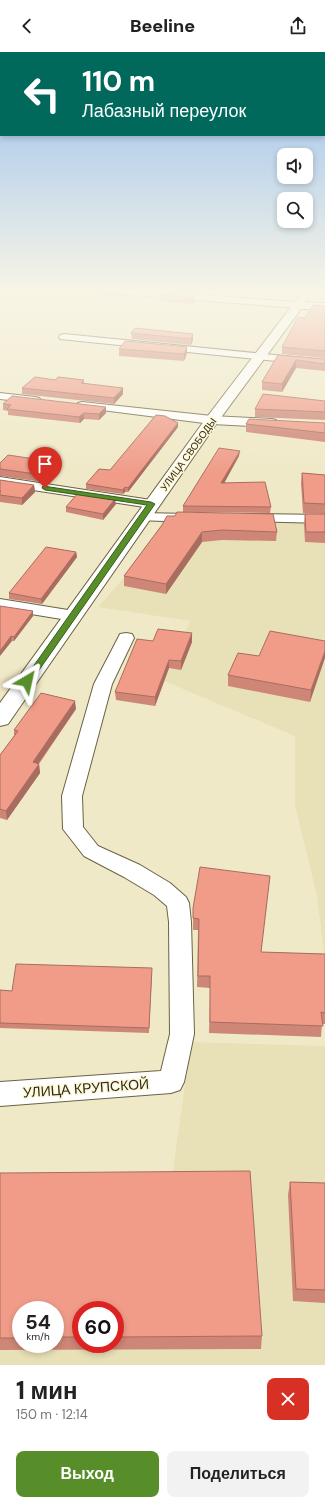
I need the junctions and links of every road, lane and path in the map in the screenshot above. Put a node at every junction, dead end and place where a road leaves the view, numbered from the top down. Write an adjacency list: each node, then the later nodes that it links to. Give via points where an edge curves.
1 (211, 351): 3 (street)
2 (264, 351): 3 (main road, УЛИЦА СВОБОДЫ)
3 (260, 356): 4 (street); 8 (main road, УЛИЦА СВОБОДЫ)
4 (325, 363)
5 (0, 396): 6 (street)
6 (47, 401)
7 (71, 404): 8 (street)
8 (212, 420): 9 (street); 11 (main road, УЛИЦА СВОБОДЫ)
9 (280, 424)
10 (0, 481): 11 (street)
11 (147, 511): 12 (street); 16 (main road, УЛИЦА СВОБОДЫ)
12 (206, 518)
13 (238, 518): 14 (street)
14 (325, 519)
15 (0, 604): 16 (street)
16 (74, 616): 18 (main road, УЛИЦА СВОБОДЫ)
17 (126, 638): 19 (street, УЛИЦА КРУПСКОЙ, via 102,684 72,796 73,829 92,851 162,889 178,903 182,1034 171,1082)
18 (0, 719)
19 (0, 1094)

